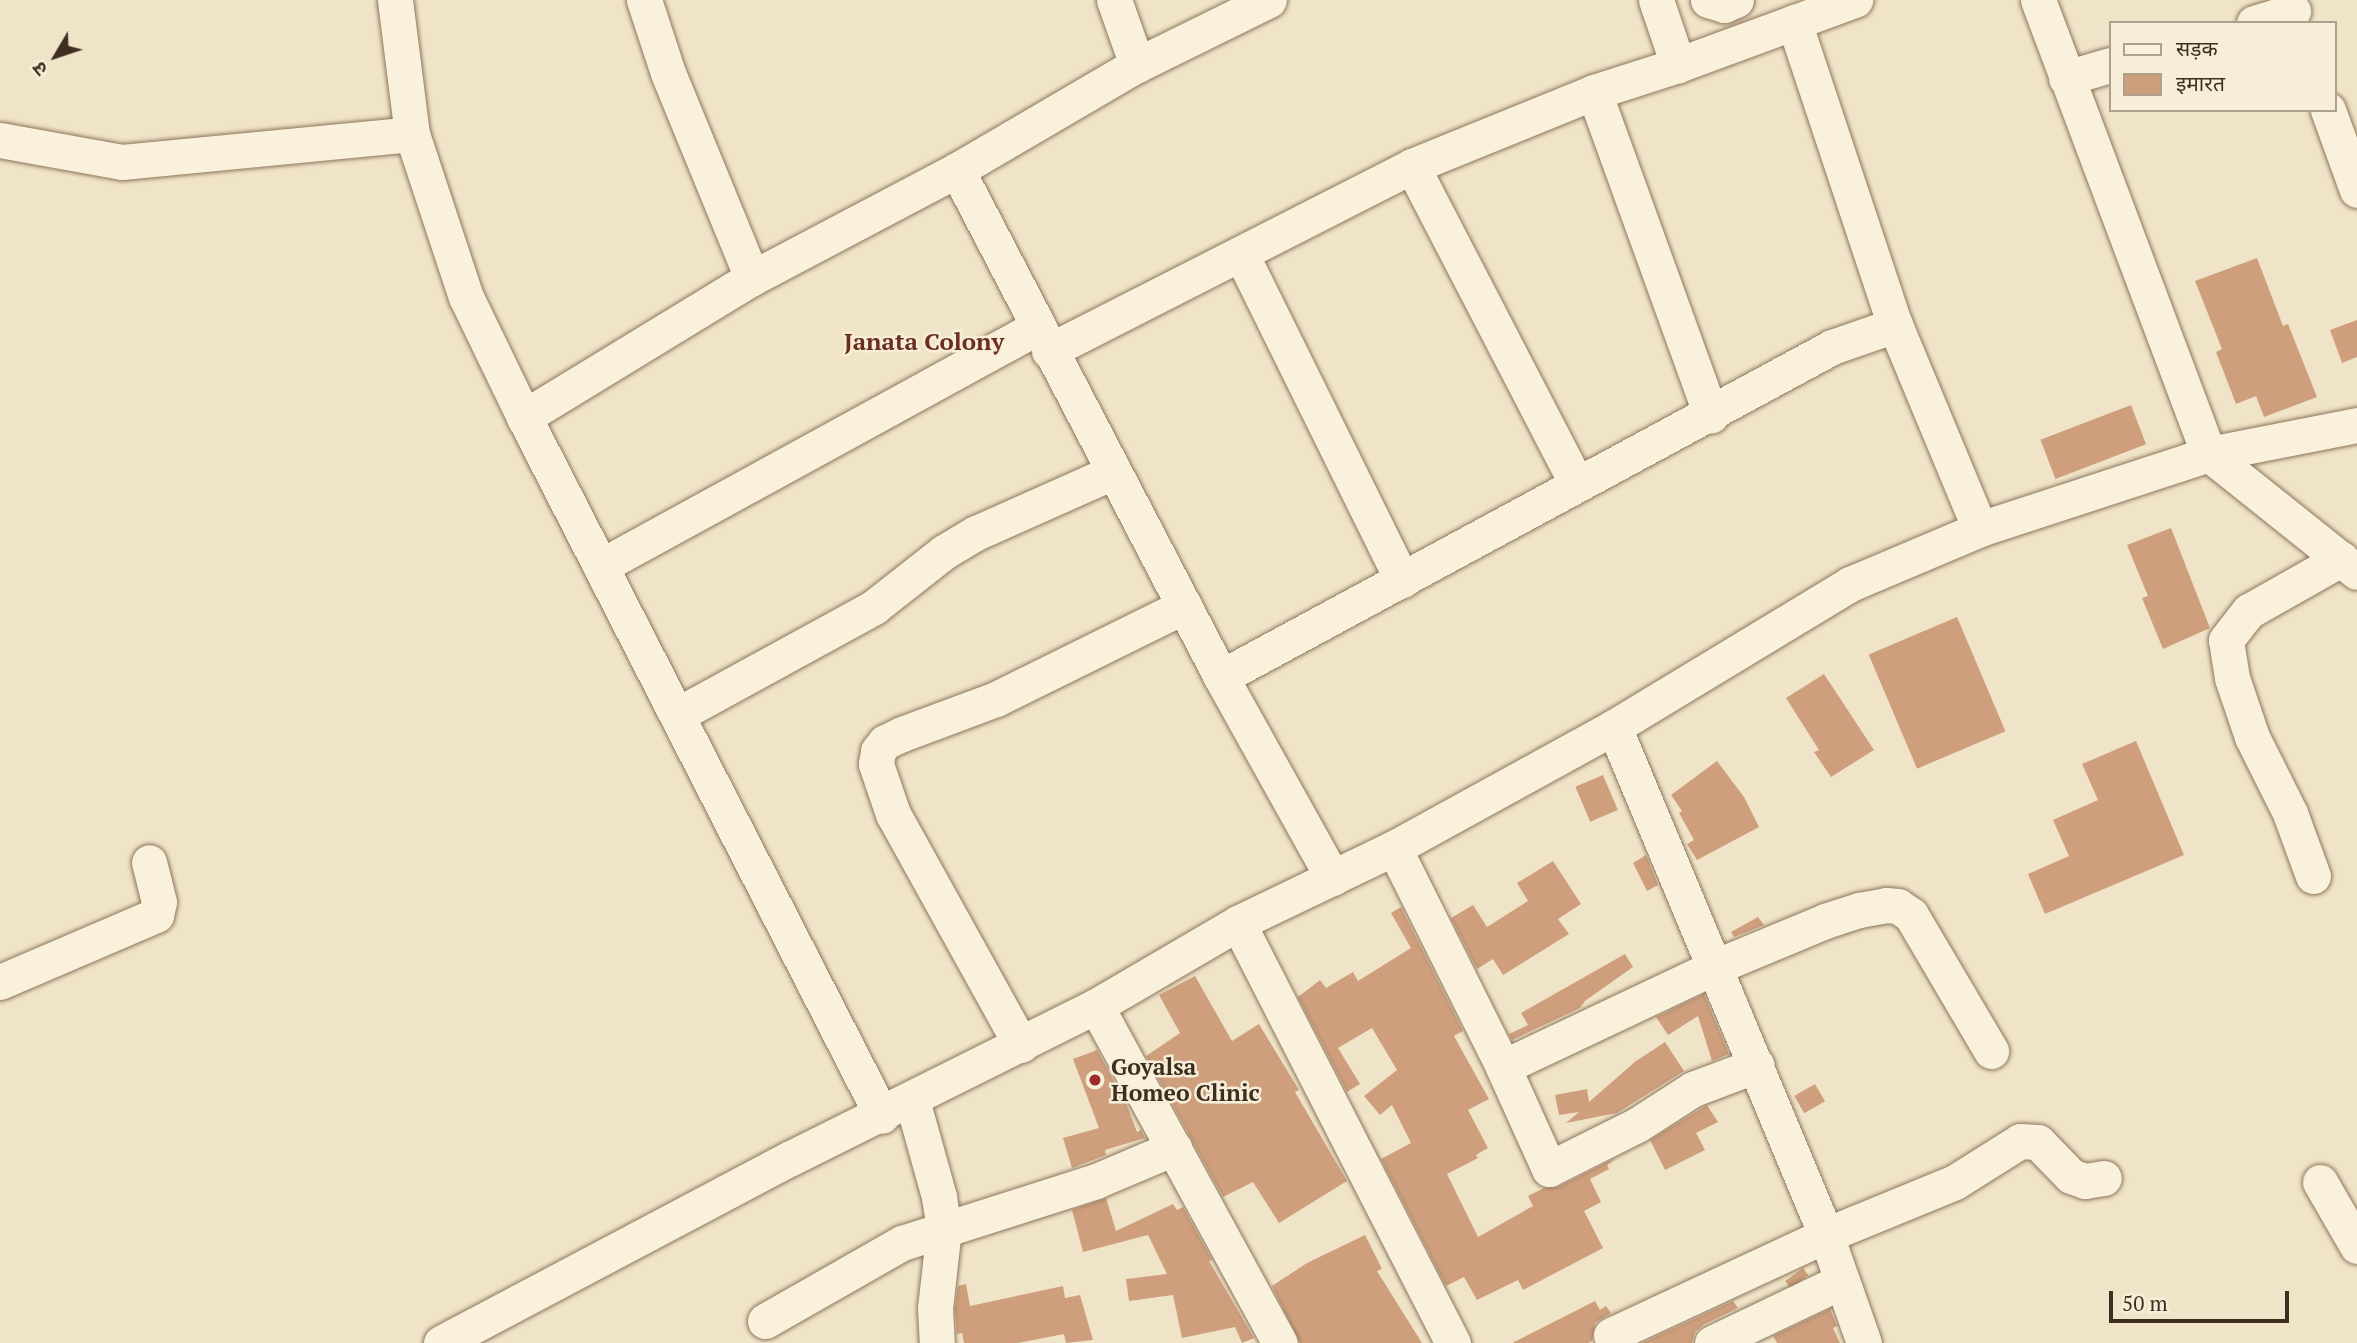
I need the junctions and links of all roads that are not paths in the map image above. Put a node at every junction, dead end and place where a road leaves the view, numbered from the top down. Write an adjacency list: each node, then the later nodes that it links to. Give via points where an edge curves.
1 (395, 0): 19 (street)
2 (644, 0): 25 (street, via 668,74)
3 (1114, 0): 13 (street)
4 (1269, 0): 13 (street)
5 (1656, 0): 14 (street)
6 (1708, 0): 7 (street, via 1724,5)
7 (1736, 0)
8 (1855, 0): 12 (street)
9 (2038, 0): 16 (street)
10 (2293, 11): 11 (street)
11 (2260, 21)
12 (1794, 22): 14 (street); 26 (street)
13 (1137, 65): 22 (street)
14 (1678, 65): 17 (street)
15 (2108, 66): 16 (street)
16 (2066, 78): 31 (street)
17 (1594, 92): 21 (street); 28 (street)
18 (2329, 112): 23 (street)
19 (412, 134): 20 (street, via 122,162); 29 (street, via 466,297)
20 (0, 141)
21 (1412, 166): 24 (street); 33 (street)
22 (957, 170): 25 (street); 27 (street)
23 (2357, 190)
24 (1241, 254): 27 (street); 37 (street)
25 (752, 278): 29 (street)
26 (1895, 325): 28 (street, via 1832,347); 34 (street)
27 (1043, 339): 32 (street); 36 (street)
28 (1710, 415): 33 (street)
29 (524, 417): 36 (street)
30 (2357, 425): 31 (street)
31 (2209, 454): 34 (street); 35 (street)
32 (1113, 472): 38 (street); 40 (street, via 976,533 874,607)
33 (1576, 483): 37 (street)
34 (1980, 529): 41 (street, via 1850,584)
35 (2349, 565): 44 (street, via 2249,611 2226,640 2232,678 2252,737 2290,813)
36 (601, 566): 40 (street)
37 (1402, 580): 39 (street)
38 (1184, 606): 39 (street); 50 (street, via 996,699 885,742 878,751 876,764 893,814)
39 (1221, 677): 45 (street)
40 (677, 715): 55 (street)
41 (1614, 727): 42 (street); 47 (street)
42 (1394, 848): 45 (street); 53 (street)
43 (149, 862): 48 (street, via 159,902 156,915)
44 (2313, 876)
45 (1334, 878): 46 (street)
46 (1238, 923): 49 (street); 68 (street)
47 (1717, 966): 51 (street, via 1825,921 1859,910 1898,906 1911,915); 52 (street); 53 (street)
48 (0, 982)
49 (1096, 1006): 50 (street); 56 (street)
50 (1021, 1045): 54 (street)
51 (1991, 1051)
52 (1757, 1065): 53 (street, via 1693,1089 1637,1125 1549,1169); 60 (street)
53 (1503, 1067)
54 (912, 1100): 55 (street); 59 (street)
55 (882, 1116): 65 (street, via 791,1158)
56 (1174, 1148): 59 (street, via 1096,1181); 67 (street)
57 (2104, 1178): 60 (street, via 2085,1181 2071,1176 2038,1142 2029,1140 1955,1182)
58 (2320, 1182): 61 (street)
59 (944, 1228): 63 (street, via 873,1257); 66 (street, via 935,1308)
60 (1826, 1234): 62 (street); 64 (street)
61 (2357, 1246)
62 (1840, 1282): 69 (street); 70 (street)
63 (765, 1321)
64 (1611, 1335)
65 (441, 1343)
66 (937, 1343)
67 (1280, 1343)
68 (1453, 1343)
69 (1712, 1343)
70 (1864, 1343)

